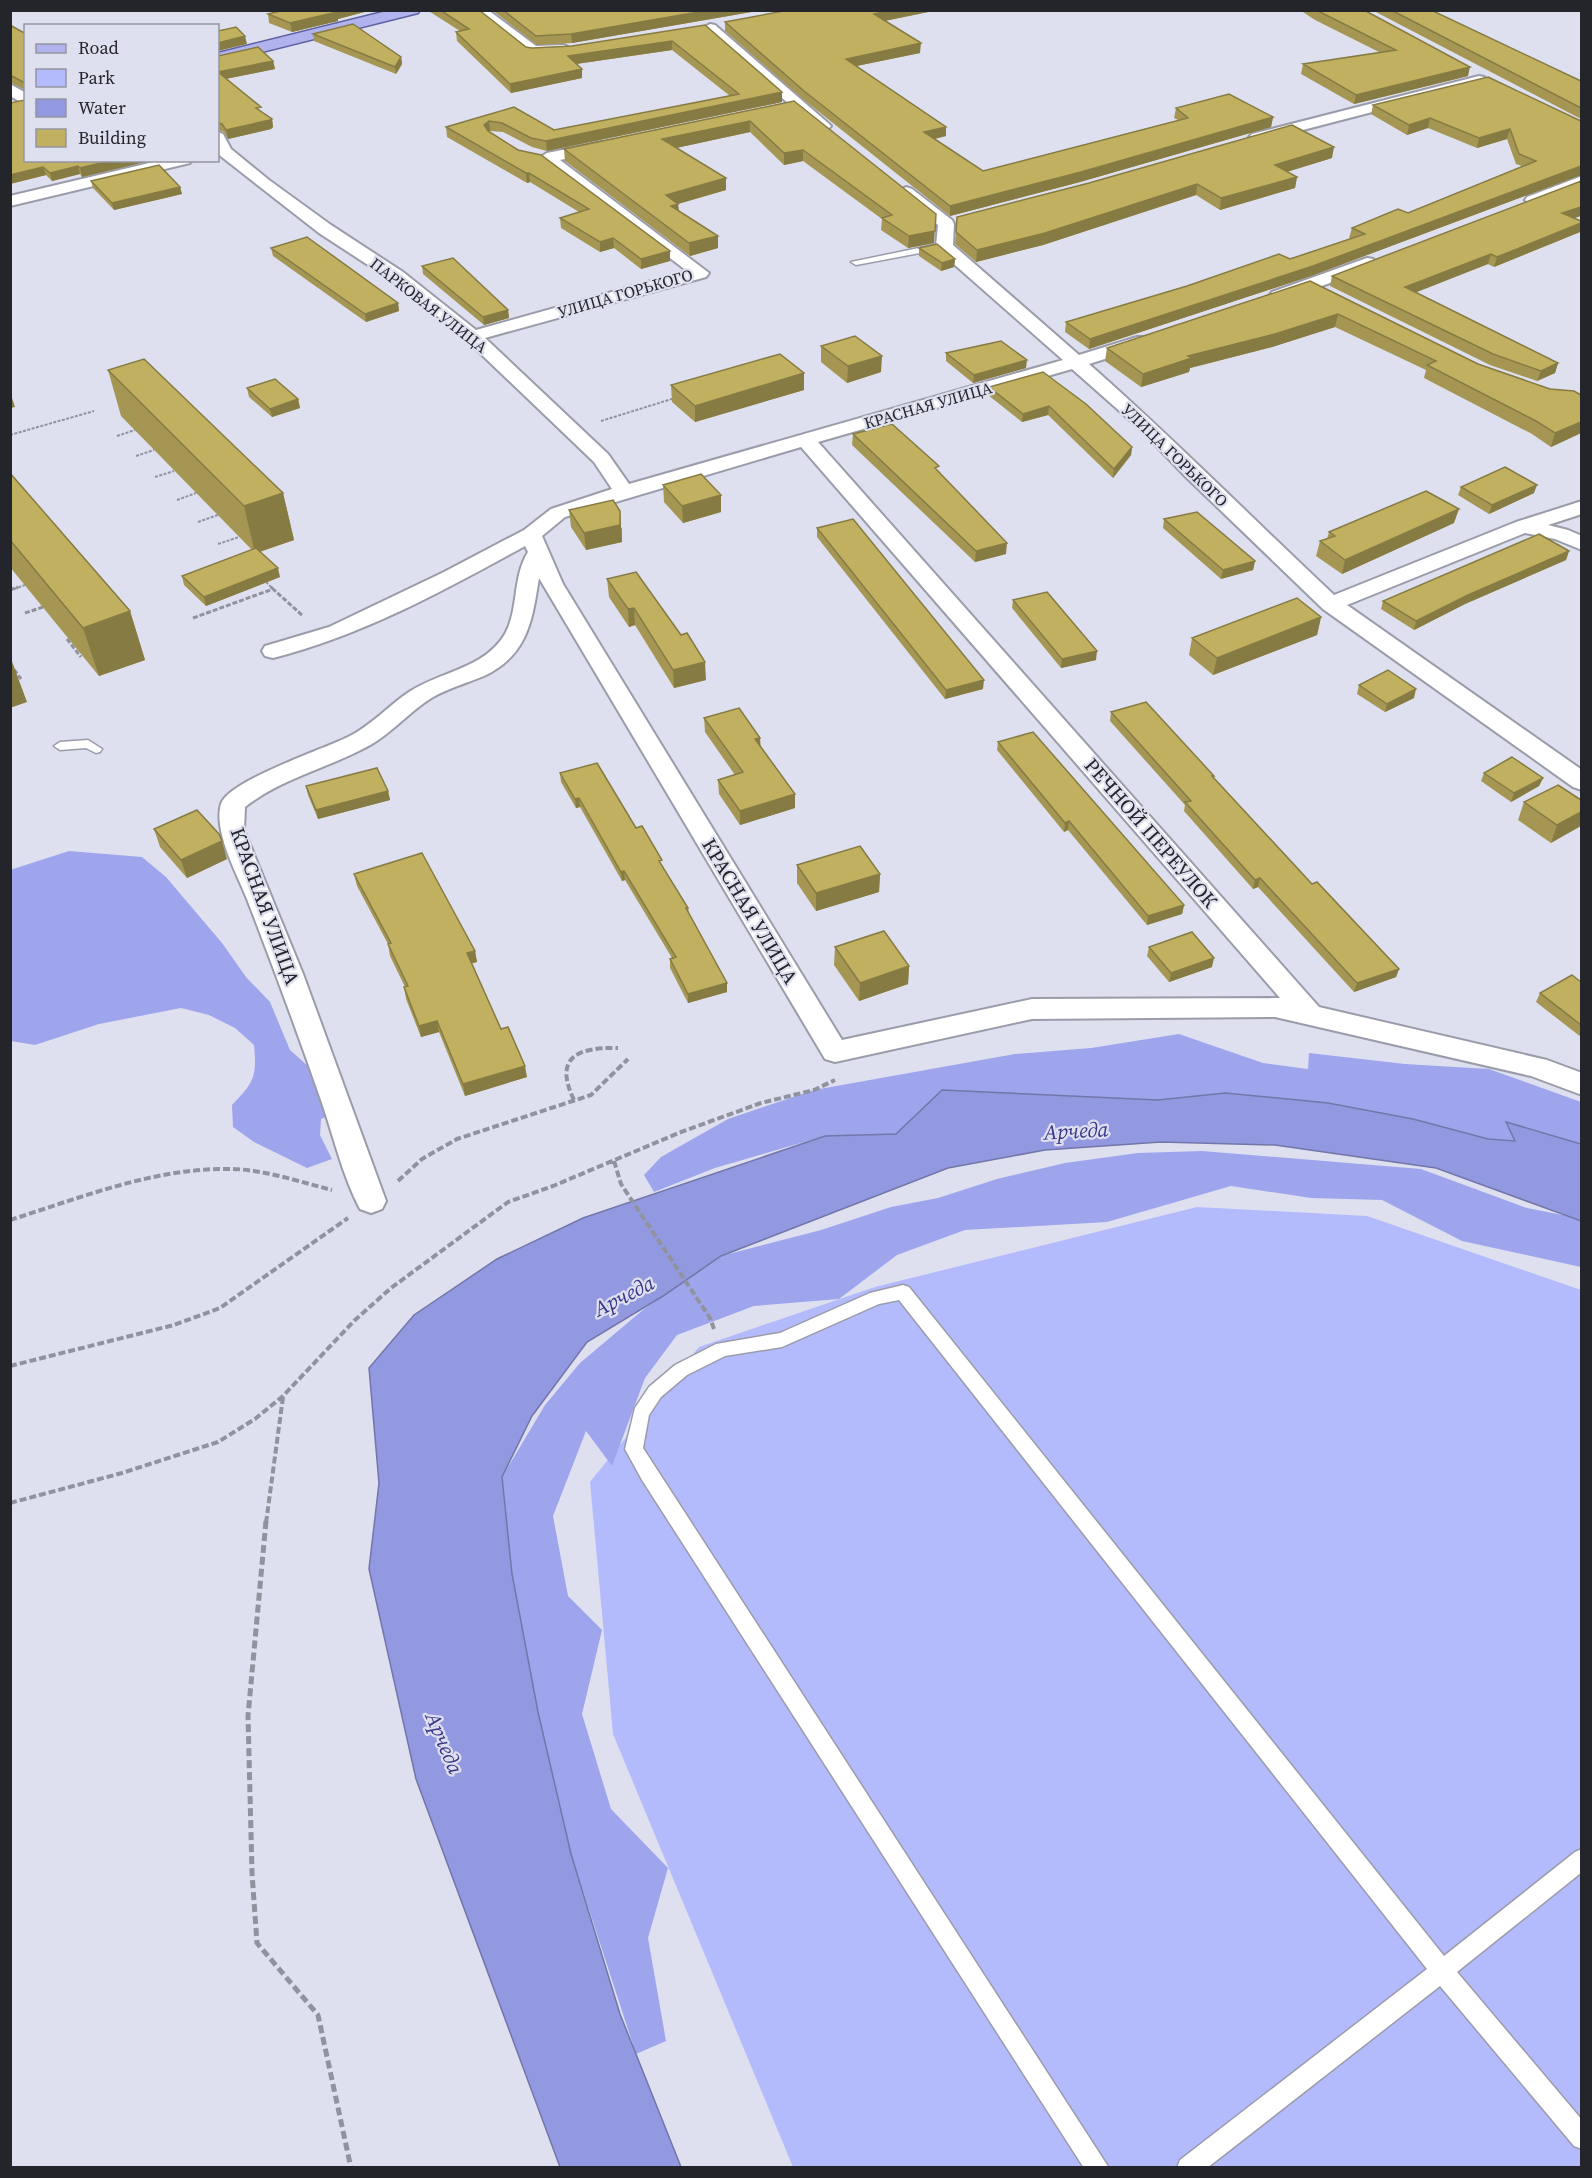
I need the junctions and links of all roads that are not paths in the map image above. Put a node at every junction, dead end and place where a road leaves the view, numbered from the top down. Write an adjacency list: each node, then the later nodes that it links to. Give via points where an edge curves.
1 (412, 10): 5 (main road)
2 (479, 10): 4 (street, via 533,51)
3 (731, 24): 9 (street, via 704,29)
4 (582, 47)
5 (219, 58)
6 (1467, 68): 12 (street, via 1492,81 1436,90)
7 (10, 88): 8 (street)
8 (24, 99)
9 (798, 105): 10 (street); 11 (street)
10 (775, 110)
11 (835, 135)
12 (1243, 141)
13 (615, 144): 16 (street)
14 (220, 147): 29 (street, ПАРКОВАЯ УЛИЦА)
15 (529, 157): 16 (street)
16 (547, 158): 29 (street, УЛИЦА ГОРЬКОГО, via 700,273)
17 (176, 162): 20 (street)
18 (890, 180): 22 (street, via 955,222)
19 (1581, 181): 21 (street)
20 (10, 201)
21 (1519, 206)
22 (944, 246): 24 (lane); 30 (street, УЛИЦА ГОРЬКОГО)
23 (1382, 258): 25 (street)
24 (856, 261)
25 (1309, 285): 26 (street); 27 (street)
26 (1335, 296)
27 (1267, 299)
28 (1161, 334): 30 (street, КРАСНАЯ УЛИЦА)
29 (473, 336): 32 (street, ПАРКОВАЯ УЛИЦА, via 601,458)
30 (1077, 362): 31 (street, КРАСНАЯ УЛИЦА); 37 (street, УЛИЦА ГОРЬКОГО)
31 (806, 441): 32 (street, КРАСНАЯ УЛИЦА); 42 (street, РЕЧНОЙ ПЕРЕУЛОК)
32 (624, 492): 35 (street, КРАСНАЯ УЛИЦА, via 558,513)
33 (1581, 507): 34 (street)
34 (1523, 526): 36 (street, via 1562,534); 37 (street)
35 (535, 543): 38 (street, via 452,577 337,632); 42 (street, КРАСНАЯ УЛИЦА, via 552,584 835,1052 1032,1009 1275,1007); 44 (street, КРАСНАЯ УЛИЦА, via 523,618 502,654 485,668 426,691 356,743 252,788 233,804 232,830 290,974)
36 (1581, 544)
37 (1331, 604): 41 (street, УЛИЦА ГОРЬКОГО)
38 (273, 651)
39 (60, 746): 40 (lane, via 88,744)
40 (96, 749)
41 (1581, 782)
42 (1309, 1014): 43 (street, via 1538,1066)
43 (1581, 1085)
44 (371, 1200)
45 (1581, 1859): 46 (lane)
46 (1442, 1971): 47 (lane); 48 (lane, via 903,1292 876,1298 782,1340 722,1349 681,1370 655,1392 641,1413 634,1449); 49 (lane)
47 (1581, 2138)
48 (1098, 2168)
49 (1188, 2168)

